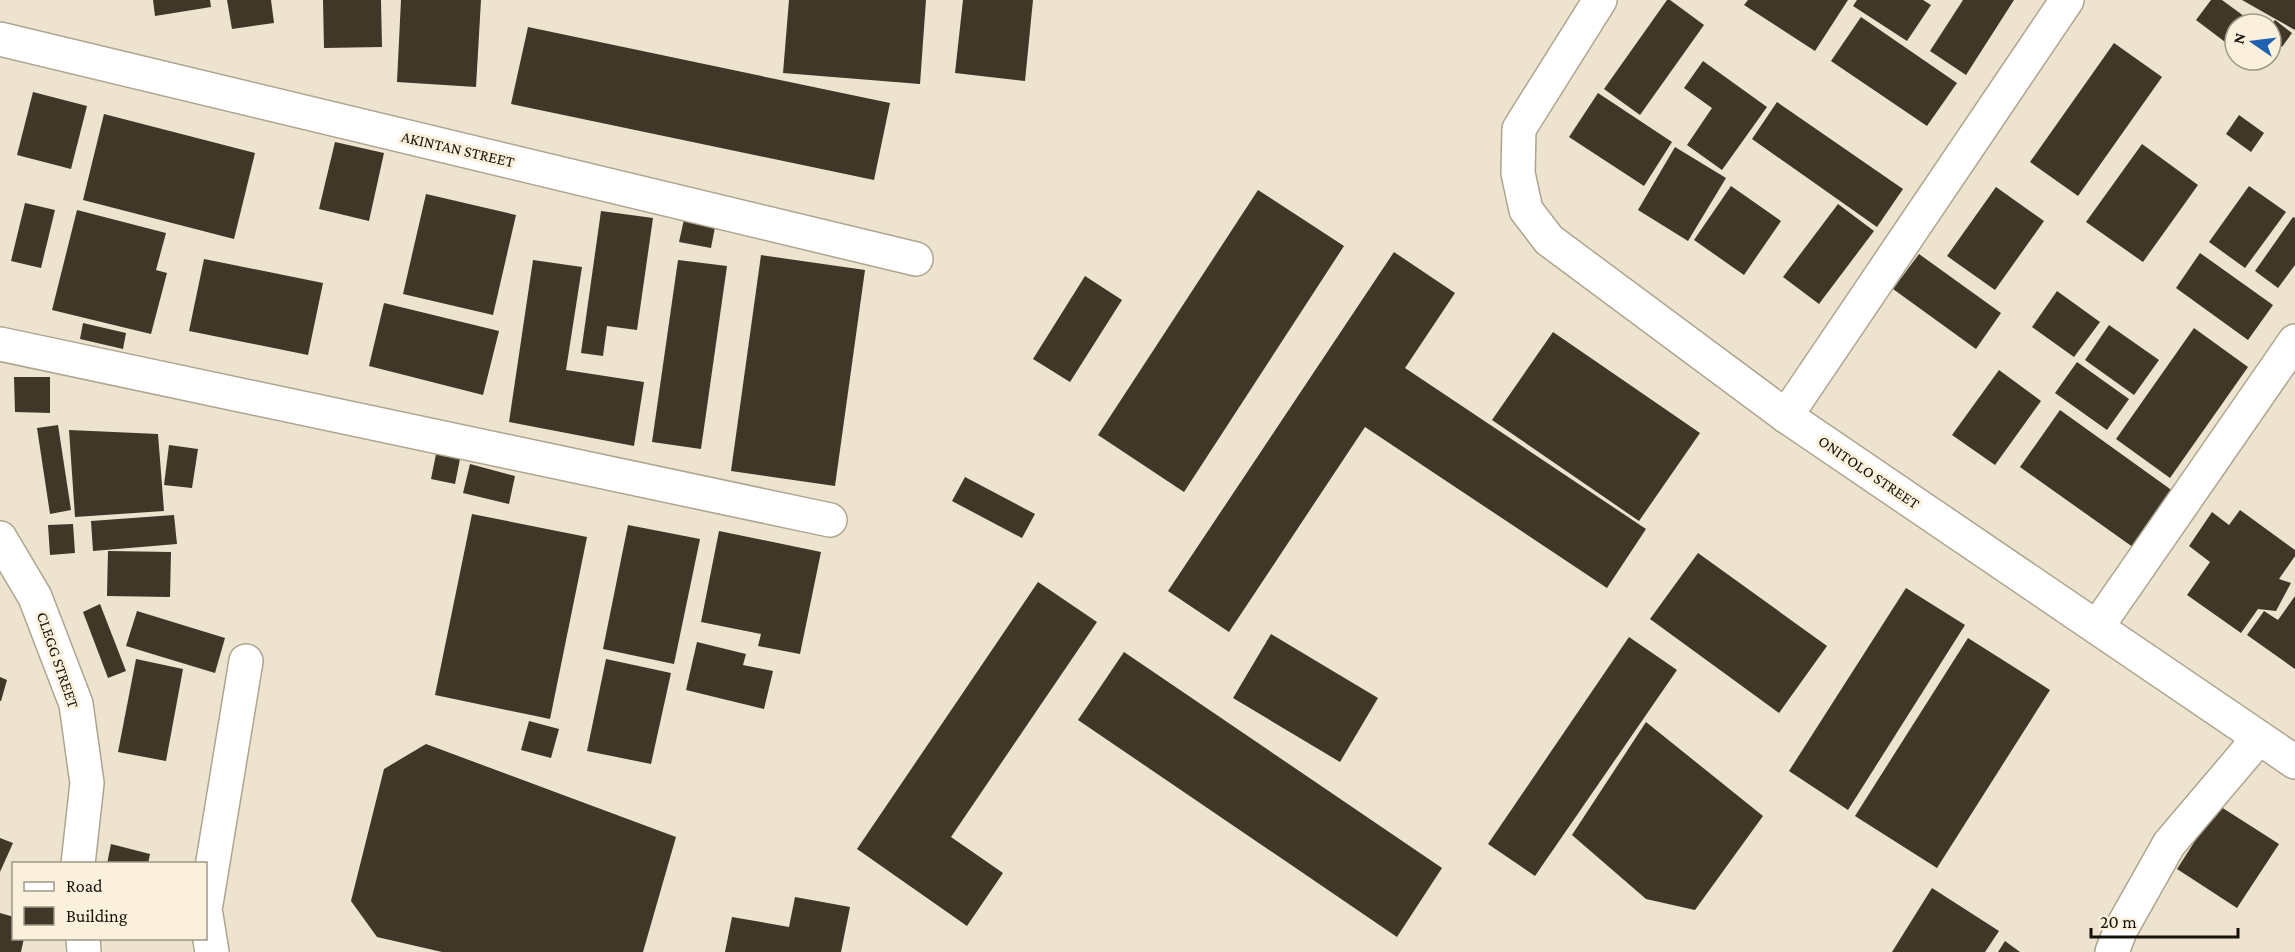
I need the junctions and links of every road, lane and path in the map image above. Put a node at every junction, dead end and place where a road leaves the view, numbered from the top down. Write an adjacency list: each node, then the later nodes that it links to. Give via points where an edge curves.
1 (1599, 0): 7 (street, ONITOLO STREET, via 1519,129 1518,173 1526,210 1549,240)
2 (2067, 0): 7 (street)
3 (0, 39): 4 (street, AKINTAN STREET)
4 (916, 259)
5 (2295, 341): 12 (street)
6 (0, 344): 8 (street)
7 (1786, 416): 12 (street, ONITOLO STREET)
8 (830, 520)
9 (0, 538): 11 (street, CLEGG STREET)
10 (0, 582): 11 (street)
11 (35, 597): 16 (street, CLEGG STREET, via 76,704 87,783)
12 (2097, 627): 14 (street, ONITOLO STREET)
13 (246, 661): 17 (street)
14 (2258, 739): 15 (street, ONITOLO STREET); 20 (street, via 2169,844)
15 (2295, 762)
16 (78, 862)
17 (207, 898)
18 (207, 921): 19 (street)
19 (212, 952)
20 (2112, 952)

